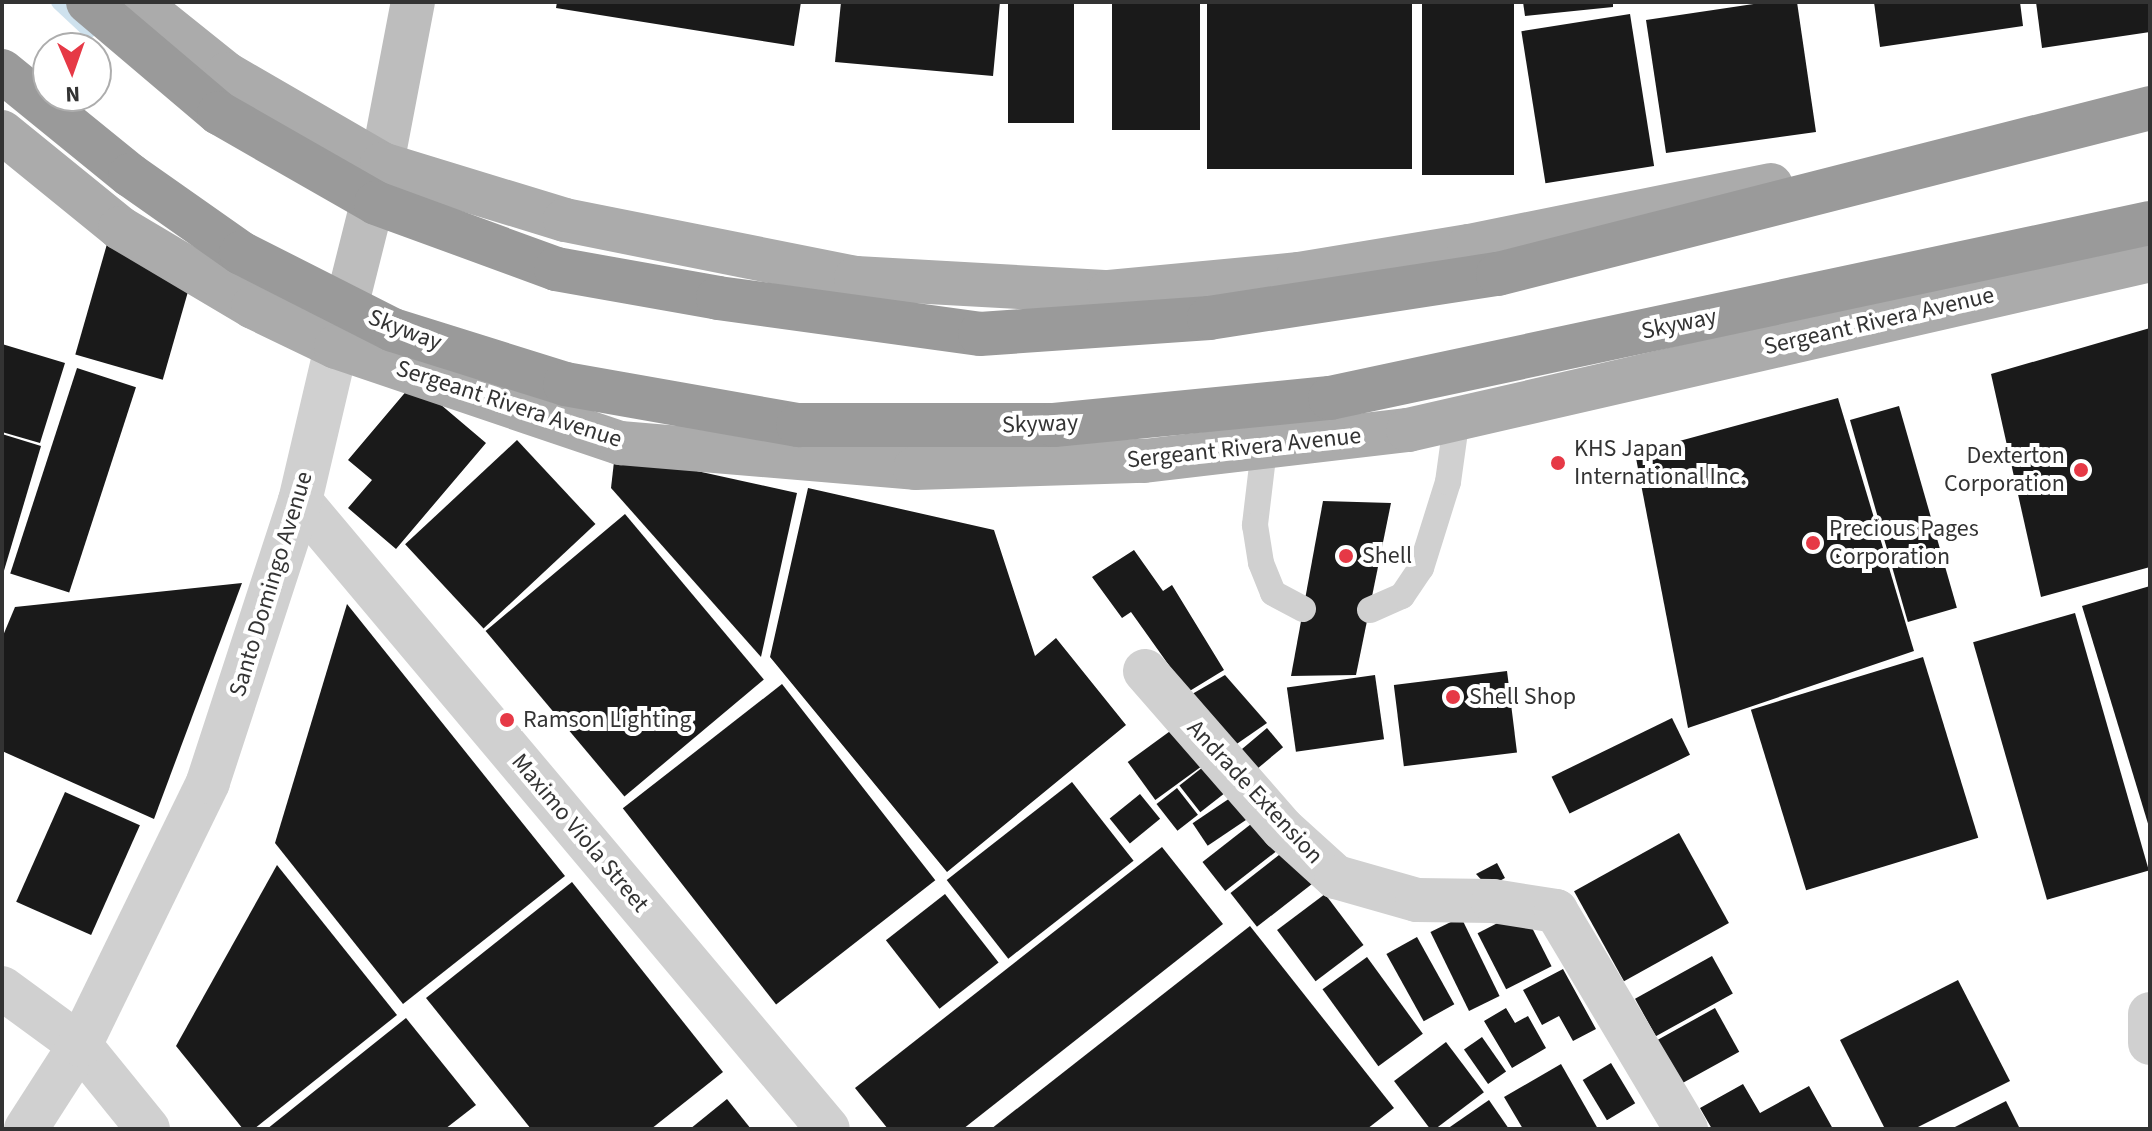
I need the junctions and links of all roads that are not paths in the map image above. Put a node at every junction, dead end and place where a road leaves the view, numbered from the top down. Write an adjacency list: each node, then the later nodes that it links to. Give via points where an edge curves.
1 (88, 2): 5 (highway, bridge, via 219,113 376,203 556,269 718,298 980,334 1209,318 1498,274)
2 (137, 2): 7 (main road, via 227,74)
3 (413, 2): 7 (main road, Santo Domingo Avenue)
4 (2, 71): 8 (highway, Skyway, bridge, via 130,175 241,253 393,330 565,384 798,425 1054,425 1330,398)
5 (2150, 108): 7 (main road, via 1469,246 1299,274 1109,292 856,278 565,220)
6 (2, 132): 10 (main road, Sergeant Rivera Avenue, via 120,228 253,307)
7 (382, 164): 10 (main road, Santo Domingo Avenue)
8 (2150, 223)
9 (2150, 260): 11 (main road, Sergeant Rivera Avenue)
10 (336, 347): 12 (main road, Sergeant Rivera Avenue, via 620,443 915,468 1144,461); 13 (street, Santo Domingo Avenue)
11 (1457, 417): 12 (main road, Sergeant Rivera Avenue, via 1408,430); 15 (lane, via 1448,482 1421,568 1402,596)
12 (1264, 449): 14 (lane, via 1255,525 1261,563 1273,593)
13 (300, 501): 20 (street, Santo Domingo Avenue, via 208,782); 23 (street, Maximo Viola Street)
14 (1303, 609)
15 (1370, 610)
16 (1145, 671): 24 (street, Andrade Extension, via 1273,819 1336,877 1417,900 1493,901 1556,911)
17 (2, 988): 20 (street)
18 (2150, 1014): 19 (street)
19 (2150, 1043)
20 (80, 1045): 21 (street, Santo Domingo Avenue); 22 (street)
21 (26, 1129)
22 (148, 1129)
23 (828, 1129)
24 (1686, 1129)

